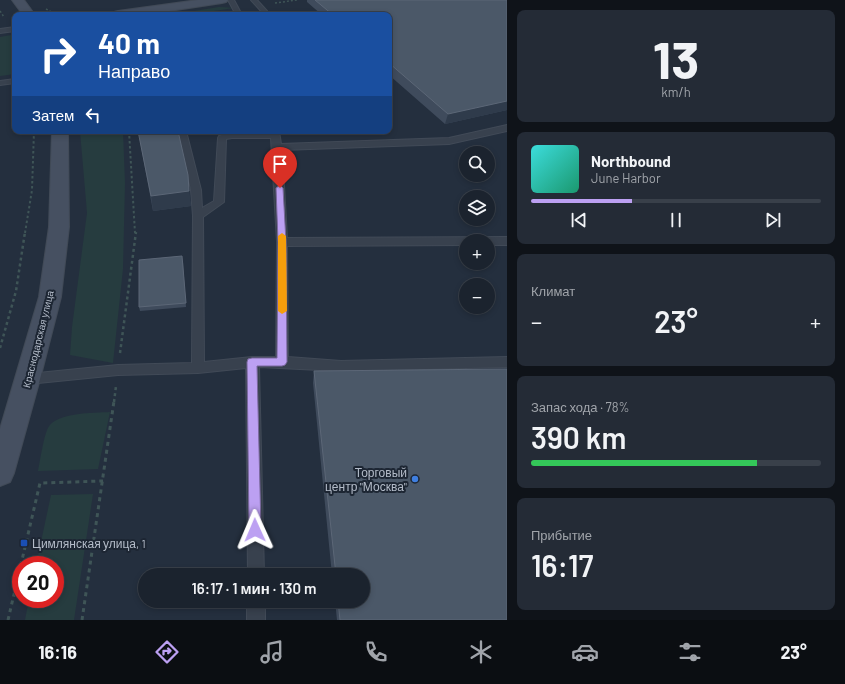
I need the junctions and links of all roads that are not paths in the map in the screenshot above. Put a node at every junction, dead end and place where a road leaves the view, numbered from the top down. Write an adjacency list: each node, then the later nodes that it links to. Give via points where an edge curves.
1 (18, 0): 5 (street)
2 (222, 0): 6 (street)
3 (230, 0): 7 (lane)
4 (254, 0): 8 (lane)
5 (27, 12)
6 (139, 12)
7 (238, 12)
8 (264, 12)
9 (12, 29): 10 (lane)
10 (0, 31)
11 (12, 81): 12 (lane)
12 (0, 83)
13 (507, 128): 18 (lane, via 449,141)
14 (60, 134): 26 (street, Краснодарская улица, via 59,227 51,289)
15 (183, 134): 19 (lane, via 196,190)
16 (253, 134): 19 (lane, via 222,138 220,202)
17 (275, 134): 18 (lane)
18 (277, 146): 21 (lane)
19 (198, 216): 25 (lane)
20 (507, 241): 21 (lane)
21 (282, 242): 23 (lane)
22 (252, 362): 23 (lane); 25 (lane); 28 (lane)
23 (282, 362): 24 (lane, via 340,366)
24 (507, 362)
25 (198, 368): 26 (lane, via 118,370)
26 (28, 380): 27 (street, Краснодарская улица)
27 (0, 473)
28 (256, 568)
29 (256, 608): 30 (lane)
30 (256, 620)

